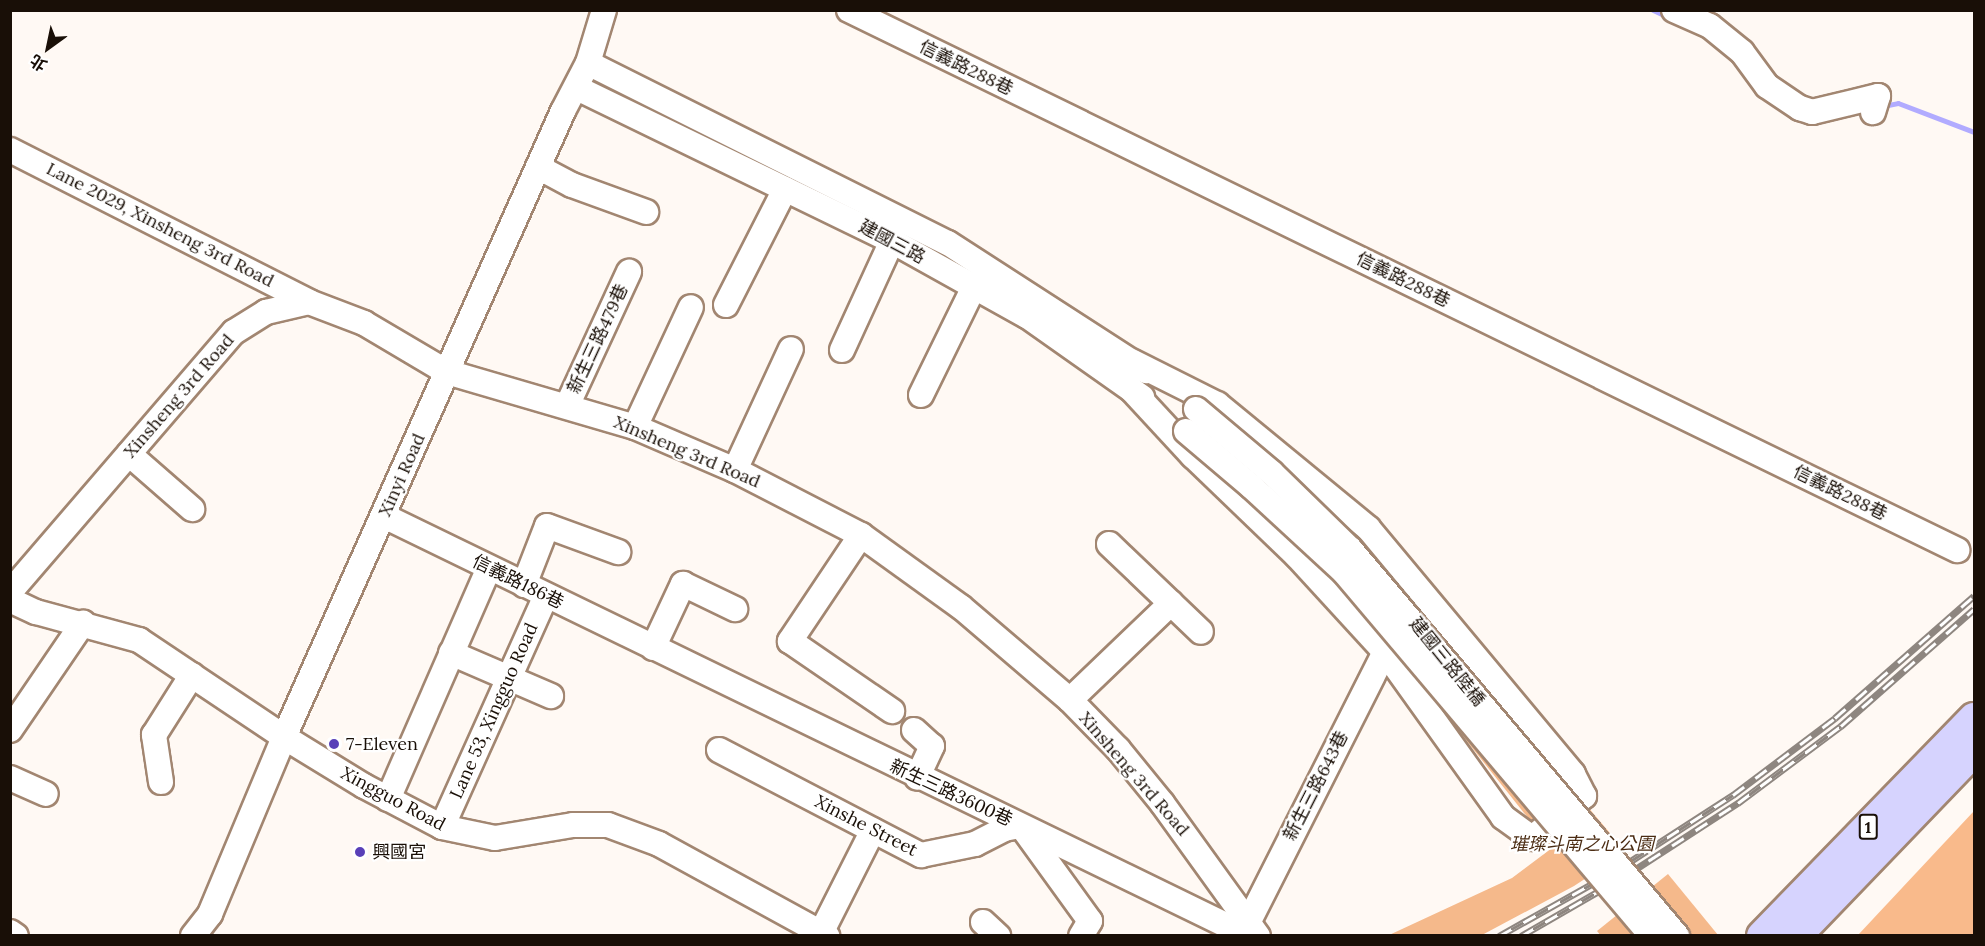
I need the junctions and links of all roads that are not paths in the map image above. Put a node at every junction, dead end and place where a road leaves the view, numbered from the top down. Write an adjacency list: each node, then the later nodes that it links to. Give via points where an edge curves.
1 (604, 10): 4 (street, Xinyi Road)
2 (849, 10): 33 (street, 信義路288巷)
3 (1674, 10): 6 (street, via 1710,26 1742,52 1767,86 1800,108 1812,112 1878,96)
4 (588, 63): 5 (street, Xinyi Road); 19 (street, 建國三路, via 948,243)
5 (577, 88): 8 (street, Xinyi Road); 9 (street, 建國三路)
6 (1873, 112)
7 (10, 150): 14 (street, Lane 2029, Xinsheng 3rd Road)
8 (538, 167): 10 (street, via 572,185); 20 (street, Xinyi Road)
9 (785, 189): 11 (street, 建國三路); 15 (street)
10 (646, 212)
11 (892, 241): 13 (street, 建國三路); 18 (street)
12 (629, 272): 23 (street, 新生三路479巷)
13 (974, 287): 21 (street, 建國三路, via 1027,316); 22 (street)
14 (309, 302): 20 (street, Xinsheng 3rd Road, via 364,323); 27 (street, Xinsheng 3rd Road, via 266,312 234,332)
15 (726, 305)
16 (691, 307): 25 (street)
17 (791, 350): 28 (street)
18 (842, 350)
19 (1133, 362): 24 (street, 建國三路); 44 (street, via 1216,404 1368,528 1573,774 1584,796 1532,838 1519,830 1503,817)
20 (447, 372): 23 (street, Xinsheng 3rd Road); 30 (street, Xinyi Road)
21 (1129, 387): 26 (street, 建國三路); 44 (street, via 1193,456 1297,556)
22 (921, 395)
23 (567, 406): 25 (street, Xinsheng 3rd Road)
24 (1196, 409): 75 (street, 建國三路陸橋, bridge, via 1272,473 1350,549)
25 (635, 427): 28 (street, Xinsheng 3rd Road)
26 (1186, 431): 74 (street, 建國三路陸橋, bridge, via 1344,572)
27 (129, 454): 29 (street); 37 (street, Xinsheng 3rd Road)
28 (735, 470): 31 (street, Xinsheng 3rd Road)
29 (192, 509)
30 (384, 516): 35 (street, 信義路186巷); 54 (street, Xinyi Road)
31 (861, 535): 49 (street, Xinsheng 3rd Road, via 961,607); 50 (street, via 790,641)
32 (1109, 544): 39 (street)
33 (1957, 550)
34 (618, 552): 36 (street, Lane 53, Xingguo Road, via 548,526)
35 (489, 568): 36 (street, 信義路186巷); 45 (street)
36 (535, 590): 43 (street, 信義路186巷); 47 (street, Lane 53, Xingguo Road)
37 (10, 592)
38 (10, 600): 41 (street, Xingguo Road, via 36,612)
39 (1171, 603): 42 (street); 49 (street)
40 (735, 609): 43 (street, via 683,584)
41 (83, 623): 46 (street, Xingguo Road, via 139,640); 52 (street)
42 (1201, 632)
43 (653, 648): 59 (street, 新生三路3600巷)
44 (1385, 652): 68 (street, 新生三路643巷)
45 (451, 653): 47 (street); 63 (street)
46 (192, 675): 54 (street, Xingguo Road); 60 (street, via 154,735)
47 (509, 678): 48 (street); 65 (street, Lane 53, Xingguo Road)
48 (552, 696)
49 (1070, 700): 68 (street, Xinsheng 3rd Road, via 1118,749 1162,803)
50 (892, 711)
51 (1974, 718): 76 (main road, 1)
52 (10, 730)
53 (914, 730): 59 (street, via 932,746)
54 (284, 737): 63 (street, Xingguo Road); 67 (street, Xinyi Road)
55 (719, 750): 66 (street, Xinshe Street)
56 (1974, 751): 61 (main road, 1)
57 (1974, 773): 61 (street)
58 (10, 778): 62 (street)
59 (917, 778): 64 (street, 新生三路3600巷)
60 (161, 782)
61 (1942, 785): 77 (main road, 1)
62 (46, 794)
63 (388, 799): 65 (street, Xingguo Road)
64 (1020, 826): 66 (street, Xinshe Street, via 1004,829 975,844 921,855); 68 (street, 新生三路3600巷); 73 (street, via 1090,921)
65 (442, 827): 70 (street, Xingguo Road, via 495,838 573,825 608,825 659,844)
66 (873, 830): 70 (street)
67 (206, 925): 72 (street, Xinyi Road)
68 (1239, 930)
69 (10, 932): 71 (street)
70 (824, 934)
71 (16, 936)
72 (193, 936)
73 (1081, 936)
74 (1652, 936)
75 (1677, 936)
76 (1762, 936)
77 (1796, 936)

